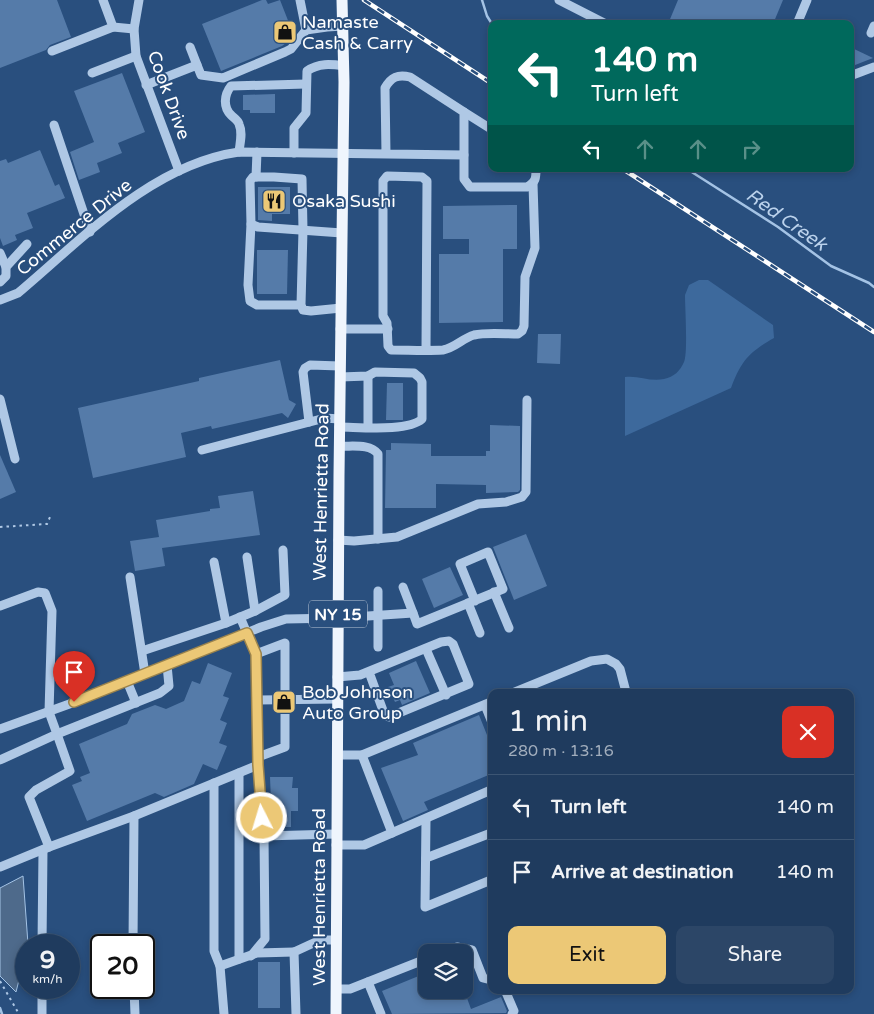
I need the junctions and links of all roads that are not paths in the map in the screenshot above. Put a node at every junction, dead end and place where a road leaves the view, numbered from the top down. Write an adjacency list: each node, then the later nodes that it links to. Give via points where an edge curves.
1 (102, 0): 10 (street)
2 (139, 0): 11 (street, Cook Drive)
3 (300, 0): 12 (street)
4 (342, 0): 9 (main road, West Henrietta Road / NY 15)
5 (560, 0): 7 (street)
6 (807, 0): 8 (street)
7 (598, 20)
8 (799, 20)
9 (343, 26): 12 (street); 17 (main road, West Henrietta Road / NY 15)
10 (113, 27): 11 (street); 14 (street)
11 (134, 29): 15 (street, Cook Drive)
12 (306, 30): 16 (street, via 291,49 222,78 201,75)
13 (190, 47): 16 (street)
14 (52, 51)
15 (136, 56): 19 (street); 22 (street, Cook Drive)
16 (197, 65): 22 (street)
17 (344, 66): 21 (street, via 315,66 307,71); 29 (main road, West Henrietta Road / NY 15)
18 (874, 67): 20 (street)
19 (92, 73)
20 (854, 74)
21 (306, 84): 26 (street, via 231,86 227,91 226,107 238,121 241,132); 28 (street, via 306,113 294,128)
22 (146, 85): 32 (street, Cook Drive)
23 (464, 112): 25 (street); 30 (street, via 410,77 389,80 385,88); 31 (street)
24 (54, 125): 38 (street)
25 (488, 127)
26 (239, 152): 27 (street, Commerce Drive); 32 (street, Commerce Drive, via 223,154)
27 (257, 152): 28 (street, Commerce Drive); 34 (street)
28 (294, 153): 29 (street, Commerce Drive)
29 (342, 154): 30 (street, Commerce Drive); 39 (main road, West Henrietta Road / NY 15)
30 (386, 154): 31 (street, Commerce Drive)
31 (464, 154): 35 (street, via 464,179 470,187 527,187)
32 (179, 171): 38 (street, Commerce Drive, via 141,192)
33 (536, 172): 35 (street)
34 (256, 177): 36 (street, via 250,181); 37 (street, via 302,179)
35 (534, 184): 49 (street, via 535,248 525,276 522,331 518,334 477,334 444,350)
36 (251, 224): 37 (street); 45 (street, via 250,301 257,305)
37 (303, 230): 39 (street); 45 (street)
38 (90, 232): 44 (street, Commerce Drive, via 18,293)
39 (342, 233): 46 (main road, West Henrietta Road / NY 15)
40 (27, 244): 42 (street)
41 (0, 253): 42 (street)
42 (6, 267): 43 (street, via 6,276)
43 (0, 282)
44 (0, 300)
45 (301, 305): 46 (street, via 303,310 311,311)
46 (341, 308): 47 (main road, West Henrietta Road / NY 15)
47 (340, 329): 48 (street); 50 (main road, West Henrietta Road / NY 15)
48 (388, 330): 49 (street, via 391,350); 49 (street, via 383,316 383,181 387,176 422,177 427,181)
49 (426, 350)
50 (340, 372): 51 (street); 54 (street, via 310,365 305,368); 55 (main road, West Henrietta Road / NY 15)
51 (368, 376): 56 (street); 56 (street, via 376,372 414,373 422,382 423,409 422,419 417,424)
52 (0, 399): 59 (street)
53 (527, 400): 60 (street, via 526,492 522,497 478,504 397,537)
54 (309, 422): 55 (street, via 325,418); 58 (street)
55 (339, 423): 56 (street); 57 (main road, West Henrietta Road / NY 15)
56 (368, 427)
57 (339, 446): 60 (street, via 367,447 378,454); 61 (main road, West Henrietta Road / NY 15)
58 (202, 450)
59 (15, 459)
60 (378, 539): 61 (street)
61 (338, 540): 75 (main road, West Henrietta Road / NY 15)
62 (283, 550): 71 (street, via 286,595)
63 (246, 557): 71 (street)
64 (214, 562): 76 (street)
65 (130, 577): 82 (street)
66 (403, 587): 72 (street)
67 (378, 591): 73 (street)
68 (494, 592): 69 (street); 69 (street, via 503,589 488,552 460,564); 77 (street)
69 (471, 602): 72 (street, via 417,624); 79 (street)
70 (0, 606): 97 (street, via 38,592 45,593 52,611)
71 (255, 611): 74 (street)
72 (413, 613): 73 (street)
73 (378, 615): 75 (street); 80 (street)
74 (240, 617): 76 (street); 78 (street)
75 (338, 618): 78 (street, via 286,619); 87 (main road, West Henrietta Road / NY 15)
76 (226, 623): 82 (street)
77 (509, 628)
78 (247, 633): 83 (street); 84 (street)
79 (480, 633)
80 (378, 647)
81 (426, 649): 85 (street); 91 (street); 91 (street, via 441,642 453,644 469,684)
82 (142, 651): 86 (street)
83 (256, 654): 92 (street, via 285,643); 94 (street)
84 (167, 665): 86 (street); 95 (street, via 169,686)
85 (369, 672): 87 (street, via 360,676); 91 (street, via 388,717)
86 (145, 674): 88 (street)
87 (337, 677): 93 (main road, West Henrietta Road / NY 15)
88 (127, 681): 95 (street); 97 (street)
89 (522, 689): 90 (street, via 591,661 607,659 620,669)
90 (625, 689)
91 (446, 695)
92 (285, 699): 93 (street); 94 (street); 103 (street, via 285,747)
93 (337, 699): 100 (main road, West Henrietta Road / NY 15)
94 (258, 700): 103 (street)
95 (136, 703): 99 (street)
96 (488, 704): 101 (street)
97 (49, 712): 98 (street); 99 (street)
98 (0, 729)
99 (58, 734): 102 (street); 113 (street, via 70,770 28,797)
100 (337, 755): 101 (street); 112 (main road, West Henrietta Road / NY 15)
101 (362, 755): 109 (street)
102 (0, 760)
103 (258, 761): 104 (street); 111 (street)
104 (239, 773): 105 (street); 123 (street)
105 (214, 783): 107 (street); 125 (street, via 214,951)
106 (488, 791): 108 (street)
107 (134, 816): 113 (street); 118 (street)
108 (426, 819): 109 (street); 114 (street)
109 (392, 832): 112 (street, via 364,845)
110 (488, 833): 114 (street)
111 (264, 836): 112 (street); 122 (street, via 265,939)
112 (336, 840): 119 (main road, West Henrietta Road / NY 15)
113 (46, 848): 115 (street); 117 (street)
114 (426, 858): 116 (street, via 425,906)
115 (0, 867)
116 (488, 881)
117 (42, 934)
118 (133, 934)
119 (336, 940): 120 (street, via 320,940); 128 (main road, West Henrietta Road / NY 15)
120 (294, 952): 122 (street); 135 (street)
121 (473, 953): 126 (street, via 483,978)
122 (251, 956): 123 (street)
123 (239, 959): 125 (street)
124 (418, 962): 127 (street)
125 (220, 966): 134 (street)
126 (488, 979)
127 (368, 982): 128 (street, via 350,989); 137 (street)
128 (336, 989): 136 (main road, West Henrietta Road / NY 15)
129 (508, 994): 138 (street, via 514,1011)
130 (42, 999): 132 (street)
131 (134, 999): 133 (street)
132 (42, 1014)
133 (135, 1014)
134 (224, 1014)
135 (296, 1014)
136 (336, 1014)
137 (381, 1014)
138 (512, 1014)

